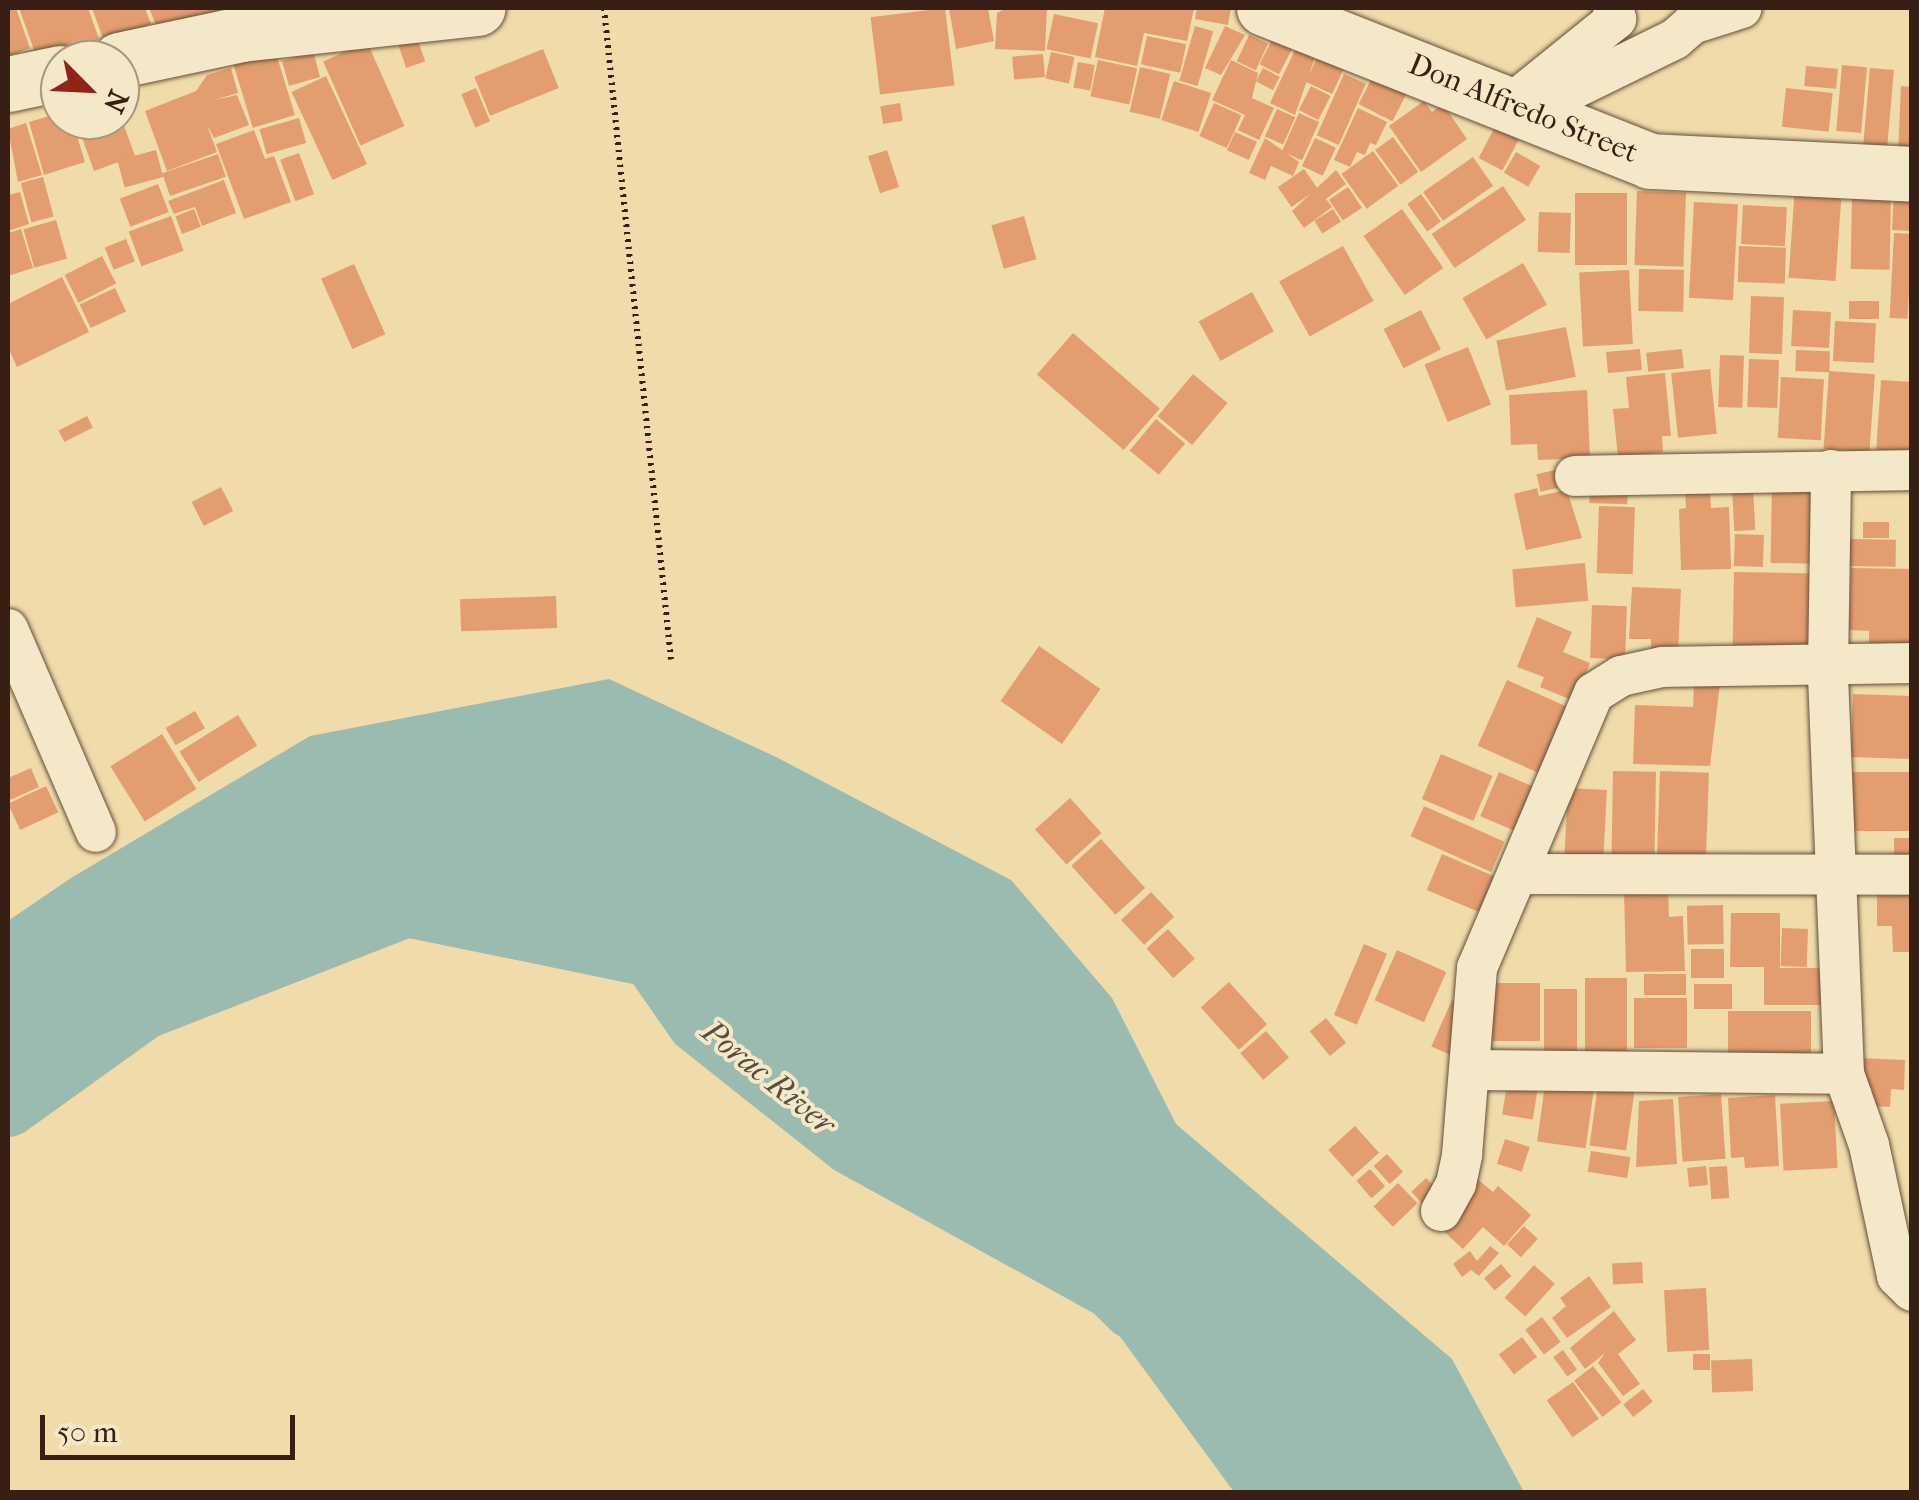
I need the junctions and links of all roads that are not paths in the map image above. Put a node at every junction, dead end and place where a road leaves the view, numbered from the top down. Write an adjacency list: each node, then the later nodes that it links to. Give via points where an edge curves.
1 (478, 8): 5 (street)
2 (1264, 8): 9 (street, Don Alfredo Street)
3 (1613, 8): 9 (street, via 1616,19)
4 (1742, 8): 9 (street, via 1692,24 1675,40)
5 (403, 11): 6 (street)
6 (140, 56)
7 (40, 77): 8 (street)
8 (8, 84)
9 (1521, 106): 10 (street, Don Alfredo Street, via 1650,161)
10 (1912, 174)
11 (1831, 470): 12 (street); 13 (street); 16 (street)
12 (1912, 470)
13 (1575, 476)
14 (8, 629): 17 (street)
15 (1912, 663): 16 (street)
16 (1828, 669): 18 (street, via 1662,667 1621,676 1594,693); 19 (street)
17 (96, 832)
18 (1522, 874): 19 (street); 21 (street, via 1477,968)
19 (1833, 874): 20 (street); 22 (street)
20 (1912, 875)
21 (1473, 1070): 22 (street); 23 (street, via 1456,1184)
22 (1844, 1074): 24 (street, via 1869,1145 1897,1276)
23 (1441, 1210)
24 (1912, 1291)

